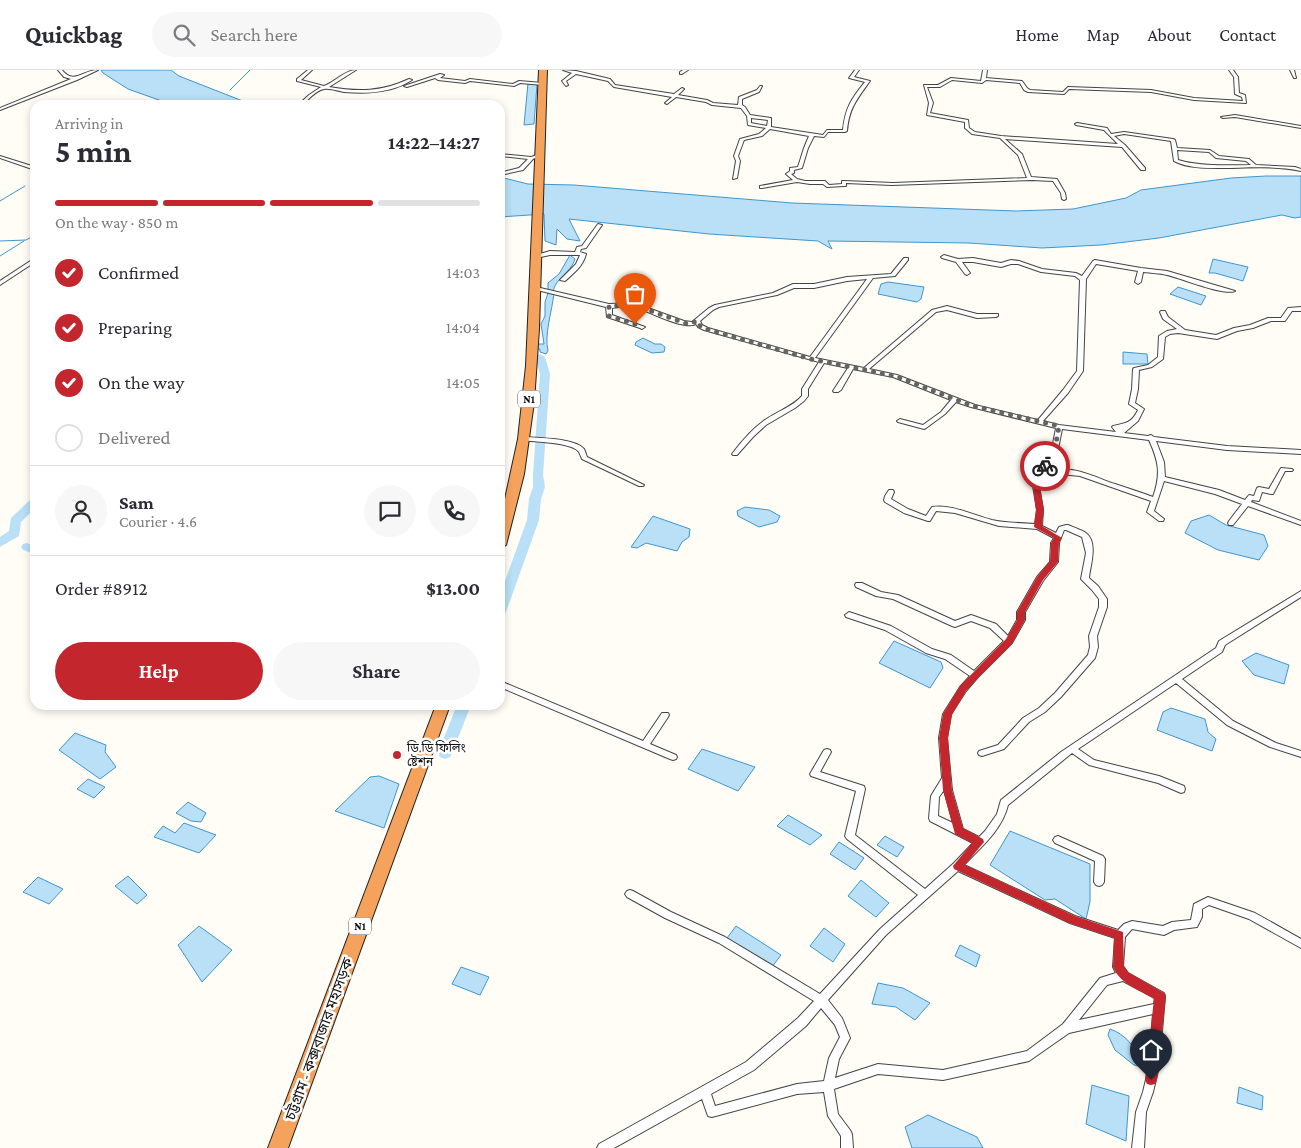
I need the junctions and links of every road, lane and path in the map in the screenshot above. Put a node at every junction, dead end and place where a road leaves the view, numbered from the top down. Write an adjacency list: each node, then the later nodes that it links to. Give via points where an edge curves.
1 (60, 70): 18 (street, via 65,76)
2 (96, 70): 18 (street)
3 (310, 70): 22 (street, via 298,80)
4 (354, 70): 22 (street)
5 (543, 70): 20 (highway, N1)
6 (565, 70): 13 (street)
7 (593, 70): 15 (street)
8 (686, 70): 14 (street)
9 (857, 70): 38 (street, via 851,78 868,81 850,103 845,131 827,130 824,136)
10 (985, 70): 17 (street)
11 (1231, 70): 17 (street, via 1236,77 1237,94 1244,96 1245,102 1194,99 1143,90 1068,88 1064,94 1029,91 1021,82)
12 (1292, 70): 16 (street)
13 (576, 72): 15 (street); 21 (street, via 564,81)
14 (681, 73)
15 (585, 74): 26 (street, via 609,80 614,86)
16 (1295, 77)
17 (984, 78): 40 (street, via 982,82 951,79 939,86 925,86 931,103 928,114 967,122 967,128 974,133)
18 (76, 79): 31 (street)
19 (410, 80): 25 (street)
20 (543, 84): 25 (street, via 519,82 514,85 437,78 442,75 380,94); 46 (highway, N1)
21 (566, 85)
22 (322, 87): 25 (street); 27 (street)
23 (761, 87): 30 (street, via 740,98)
24 (682, 89): 26 (street)
25 (367, 92)
26 (676, 96): 28 (street); 29 (street)
27 (306, 100)
28 (710, 102): 30 (street); 32 (street)
29 (668, 104)
30 (743, 107): 33 (street)
31 (0, 109)
32 (710, 111)
33 (749, 116): 37 (street, via 749,124); 37 (street, via 770,119)
34 (1223, 117): 36 (street)
35 (1077, 124): 39 (street, via 1106,129)
36 (1301, 127)
37 (770, 128): 38 (street); 52 (street, via 760,135 742,139 736,156)
38 (812, 135): 54 (street, via 800,168 792,169 788,174)
39 (1110, 135): 41 (street); 42 (street, via 1124,133 1173,140)
40 (1000, 137): 41 (street); 53 (street, via 1020,154)
41 (1123, 146): 49 (street)
42 (1175, 149): 47 (street, via 1210,151 1218,157 1247,160); 47 (street, via 1176,161 1182,164)
43 (505, 155): 45 (street)
44 (0, 157): 48 (street)
45 (531, 158): 46 (street); 51 (street, via 523,172)
46 (540, 160): 58 (highway, N1)
47 (1254, 165): 50 (street)
48 (30, 167)
49 (1143, 170)
50 (1301, 170)
51 (505, 173)
52 (735, 178)
53 (1029, 178): 54 (street, via 956,183 844,182 844,185 827,186 825,182); 56 (street, via 1055,180)
54 (796, 181): 55 (street)
55 (762, 187)
56 (1064, 199)
57 (600, 225): 59 (street)
58 (536, 252): 59 (street); 71 (highway, N1)
59 (577, 253): 68 (street, via 583,254 582,259)
60 (944, 257): 62 (street)
61 (906, 259): 66 (street, via 893,275)
62 (958, 261): 65 (street); 67 (street, via 1001,265 1019,263)
63 (30, 263): 70 (street)
64 (1141, 270): 67 (street, via 1095,262); 69 (street); 72 (street, via 1167,273)
65 (967, 274)
66 (872, 276): 77 (street, via 814,286 793,286 775,294 717,306); 80 (street)
67 (1083, 279): 87 (street, via 1080,371)
68 (563, 280)
69 (1138, 282)
70 (0, 284)
71 (536, 289): 73 (street); 91 (highway, N1)
72 (1232, 291)
73 (609, 306): 77 (street, via 634,305 688,324); 78 (street, via 609,316)
74 (1301, 309): 79 (street, via 1290,309 1283,320 1270,319 1217,336)
75 (1163, 312): 79 (street, via 1164,318)
76 (996, 315): 83 (street, via 977,316 947,308 934,310)
77 (698, 321): 80 (street, via 700,326 714,332)
78 (642, 327)
79 (1184, 332): 89 (street, via 1169,332 1162,336 1161,358 1150,366 1136,369 1132,404 1141,409 1140,414)
80 (811, 359): 81 (street)
81 (823, 362): 82 (street); 93 (street, via 800,402 769,420)
82 (852, 367): 83 (street); 84 (street)
83 (866, 369): 85 (street, via 895,376)
84 (836, 391)
85 (956, 399): 86 (street, via 943,414 924,427); 87 (street)
86 (900, 421)
87 (1040, 421): 88 (street)
88 (1059, 426): 89 (street); 104 (street, via 1055,449 1036,486 1040,510)
89 (1120, 434): 90 (street)
90 (1151, 437): 92 (street, via 1227,448); 96 (street, via 1162,458)
91 (529, 439): 97 (street, via 578,448 585,459); 105 (highway, N1)
92 (1301, 452)
93 (735, 454)
94 (1290, 470): 100 (street, via 1283,469 1271,492 1259,489 1257,499 1251,497)
95 (1061, 472): 99 (street, via 1073,471 1091,476)
96 (1163, 478): 99 (street); 100 (street, via 1218,492)
97 (641, 485)
98 (888, 496): 104 (street, via 891,492 887,500 928,518 934,509 958,510 987,521)
99 (1155, 500): 101 (street, via 1150,512)
100 (1245, 506): 102 (street, via 1236,509); 103 (street)
101 (1161, 519)
102 (1229, 523)
103 (1301, 523)
104 (1038, 527): 106 (street)
105 (505, 529)
106 (1058, 538): 110 (street, via 1054,562 1021,612 1021,620); 119 (street, via 1060,529 1066,527 1085,536 1089,544 1090,558 1085,579 1103,599 1104,607 1093,636 1092,656 1058,695 1026,720 1001,747)
107 (860, 585): 110 (street, via 955,624 971,618 992,626)
108 (1301, 594): 112 (street, via 1222,642 1219,650)
109 (849, 615): 111 (street, via 888,628 929,651 948,657)
110 (1009, 641): 111 (street)
111 (975, 675): 122 (street, via 948,714 943,738)
112 (1177, 679): 117 (street); 120 (street, via 1230,723 1273,745)
113 (505, 686): 116 (street)
114 (441, 710): 139 (highway, চট্টগ্রাম - কক্সবাজার মহাসড়ক / N1)
115 (665, 716): 116 (street)
116 (644, 745): 121 (street)
117 (1072, 749): 123 (street, via 1092,764 1158,780); 126 (street, via 1004,803 1000,816)
118 (827, 752): 130 (street, via 814,774 861,789 850,836)
119 (982, 753)
120 (1301, 754)
121 (673, 757)
122 (947, 778): 124 (street); 124 (street, via 935,796 933,818)
123 (1181, 790)
124 (958, 831): 126 (street)
125 (1058, 840): 128 (street, via 1100,859)
126 (979, 842): 127 (street)
127 (958, 866): 130 (street); 131 (street, via 1073,920)
128 (1099, 882)
129 (630, 894): 134 (street, via 722,940)
130 (924, 894): 134 (street, via 883,932)
131 (1120, 935): 132 (street, via 1132,925 1164,931 1172,926 1194,924 1196,907 1208,901 1252,916); 133 (street, via 1118,967)
132 (1301, 944)
133 (1124, 976): 135 (street, via 1160,996); 136 (street, via 1104,980)
134 (821, 1000): 137 (street, via 842,1025 845,1038 834,1058); 138 (street, via 802,1022 750,1066)
135 (1159, 1008): 136 (street); 142 (street, via 1154,1067 1141,1112)
136 (1067, 1028): 137 (street, via 1029,1056 943,1075 878,1069)
137 (828, 1086): 138 (street, via 797,1089 712,1112); 141 (street, via 833,1116 846,1134)
138 (705, 1092): 140 (street)
139 (278, 1148)
140 (603, 1148)
141 (847, 1148)
142 (1138, 1148)

